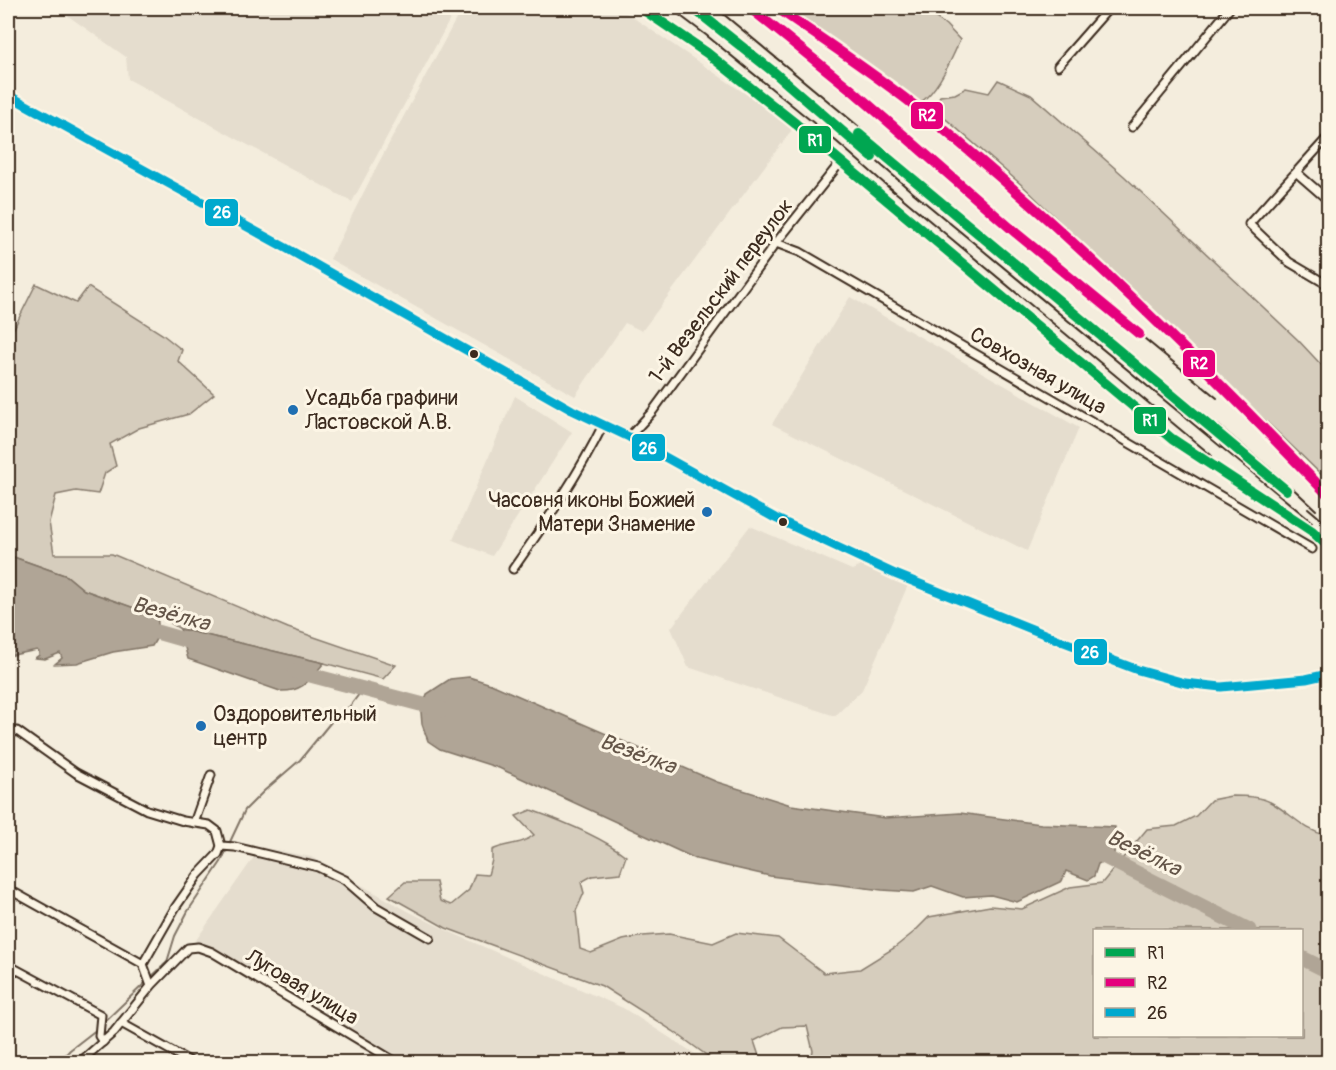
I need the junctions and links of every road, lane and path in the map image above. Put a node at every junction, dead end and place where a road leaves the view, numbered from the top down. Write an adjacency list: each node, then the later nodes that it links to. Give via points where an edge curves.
1 (1109, 8): 3 (street)
2 (1230, 8): 5 (street)
3 (1058, 66)
4 (8, 95): 12 (street)
5 (1132, 127)
6 (1329, 137): 8 (street)
7 (839, 164): 10 (street, 1-й Везельский переулок)
8 (1297, 173): 9 (street); 11 (street, via 1249,224 1289,262)
9 (1329, 200)
10 (776, 243): 13 (street, 1-й Везельский переулок, via 652,412); 14 (street, Совхозная улица, via 800,252)
11 (1329, 285)
12 (603, 425): 13 (street); 15 (street, via 550,516)
13 (629, 437): 16 (street, via 775,518 895,574 1138,670 1185,683 1221,687 1306,680)
14 (1312, 549)
15 (513, 568)
16 (1329, 674)
17 (18, 731): 19 (street, via 76,773 147,810)
18 (211, 775): 19 (street)
19 (194, 823): 20 (street, via 209,825 217,831)
20 (221, 846): 23 (street, via 318,867 345,880 376,907); 25 (street, via 175,908)
21 (10, 891): 22 (street); 25 (street)
22 (8, 902)
23 (430, 938)
24 (8, 964): 28 (street, via 100,1015 99,1036)
25 (143, 964): 26 (street)
26 (151, 986): 27 (street); 31 (street, Луговая улица, via 188,948 198,947)
27 (121, 1023): 28 (street); 30 (street)
28 (104, 1042): 29 (street)
29 (80, 1062)
30 (191, 1062)
31 (396, 1062)

